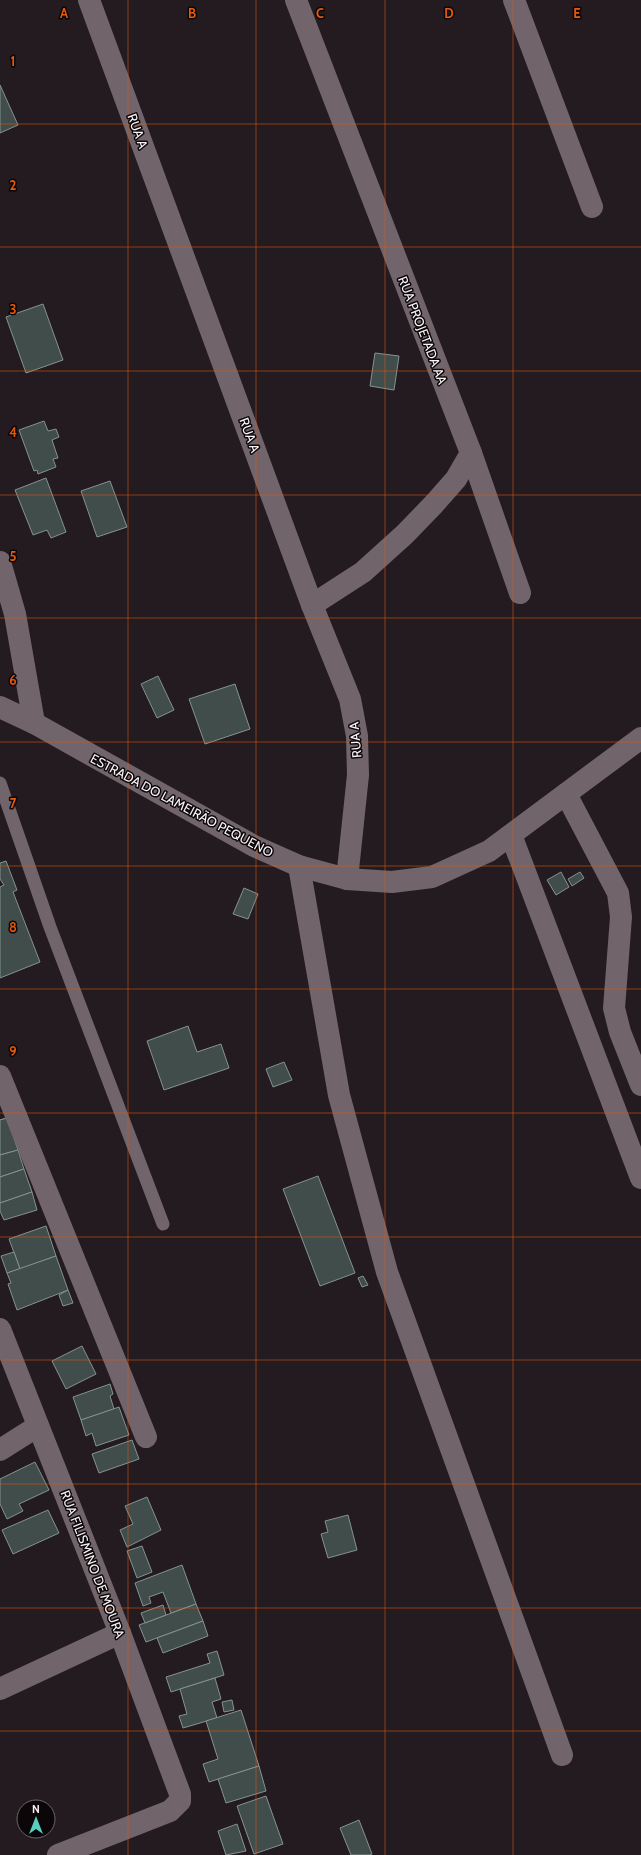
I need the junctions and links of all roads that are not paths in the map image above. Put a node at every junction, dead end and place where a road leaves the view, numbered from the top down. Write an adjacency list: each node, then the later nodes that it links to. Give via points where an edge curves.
1 (89, 0): 8 (street, RUA A)
2 (296, 0): 5 (street, RUA PROJETADA AA)
3 (514, 0): 4 (street)
4 (592, 207)
5 (471, 453): 7 (street, RUA PROJETADA AA); 8 (street, via 456,479 405,534 363,572)
6 (0, 562): 10 (street, via 15,614)
7 (520, 593)
8 (312, 604): 16 (street, RUA A, via 350,699 357,736 358,775)
9 (0, 707): 10 (street, ESTRADA DO LAMEIRÃO PEQUENO)
10 (34, 723): 15 (street, ESTRADA DO LAMEIRÃO PEQUENO, via 246,842)
11 (641, 738): 13 (street, ESTRADA DO LAMEIRÃO PEQUENO)
12 (0, 784): 20 (lane, via 50,927)
13 (566, 794): 14 (street, ESTRADA DO LAMEIRÃO PEQUENO); 18 (street, via 618,893 621,917 614,1008 620,1032)
14 (511, 835): 16 (street, ESTRADA DO LAMEIRÃO PEQUENO, via 489,851 432,877 392,882); 19 (street)
15 (299, 866): 16 (street, ESTRADA DO LAMEIRÃO PEQUENO); 27 (street, via 339,1095 387,1272)
16 (347, 879)
17 (0, 1076): 23 (street)
18 (641, 1085)
19 (641, 1178)
20 (163, 1224)
21 (0, 1329): 22 (street, RUA FILISMINO DE MOURA)
22 (38, 1426): 24 (street); 25 (street, RUA FILISMINO DE MOURA)
23 (146, 1437)
24 (0, 1450)
25 (120, 1633): 26 (street); 28 (street, RUA FILISMINO DE MOURA, via 178,1786 180,1801 170,1811)
26 (0, 1689)
27 (562, 1755)
28 (58, 1855)

